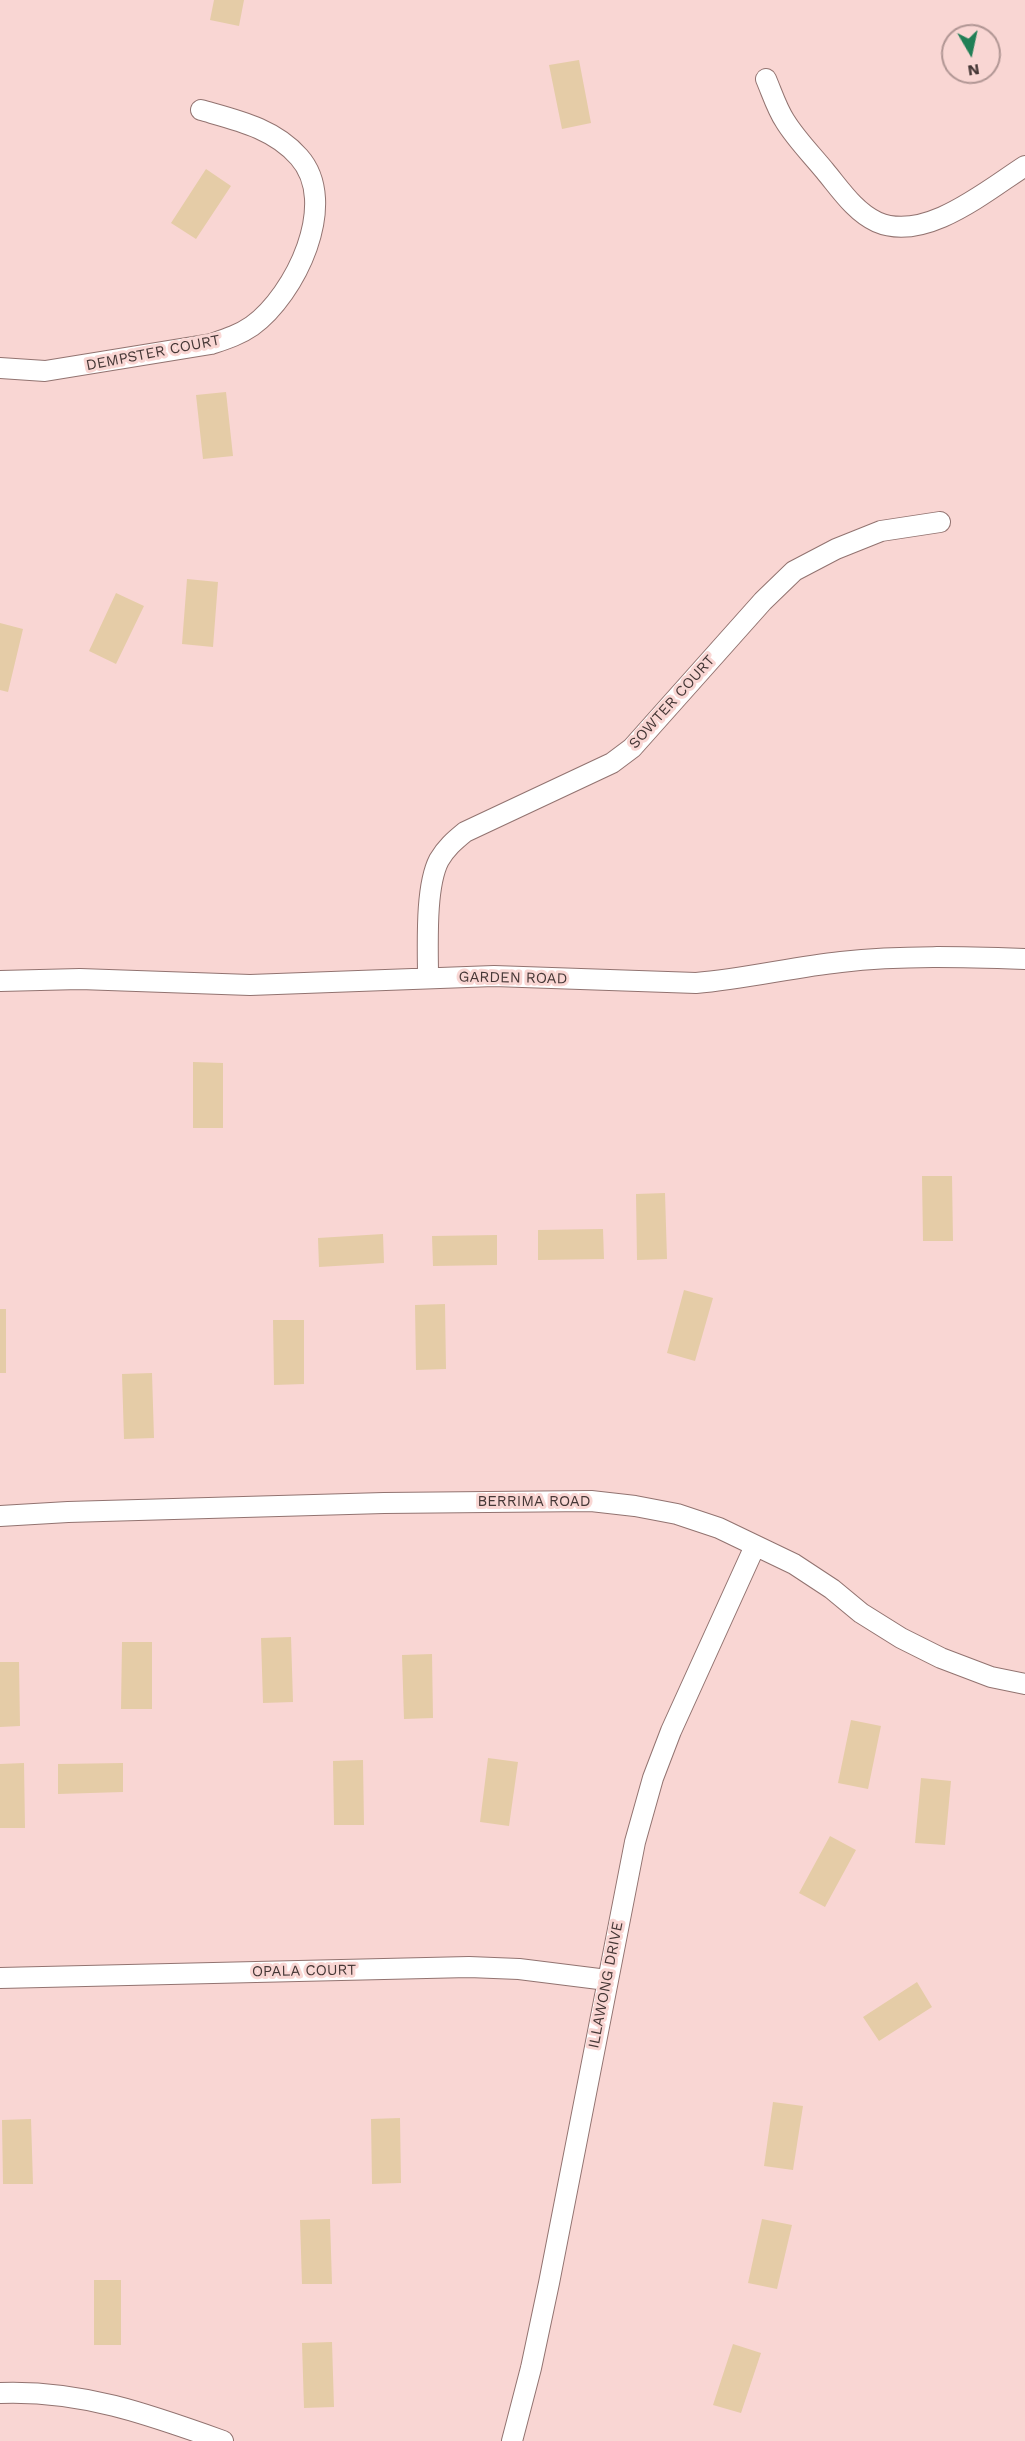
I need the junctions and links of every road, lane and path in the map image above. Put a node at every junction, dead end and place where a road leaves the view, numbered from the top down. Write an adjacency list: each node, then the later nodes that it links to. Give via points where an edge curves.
1 (766, 79): 3 (street, via 785,121 837,186 858,209 891,227 927,224)
2 (201, 110): 4 (street, DEMPSTER COURT, via 264,131 282,142 307,168 315,203 313,228 304,256 271,309 236,336 211,344 45,371)
3 (1025, 166)
4 (0, 368)
5 (940, 522): 7 (street, SOWTER COURT, via 880,531 794,571 632,748 612,763 465,832 449,845 434,873)
6 (1025, 959): 7 (street, GARDEN ROAD, via 909,957 853,961 696,983 494,976)
7 (428, 978): 8 (street, GARDEN ROAD, via 250,985 80,979)
8 (0, 981)
9 (0, 1516): 10 (street, BERRIMA ROAD, via 384,1503 591,1501 677,1514)
10 (755, 1546): 11 (street, BERRIMA ROAD, via 794,1564 901,1638 991,1677); 13 (street, ILLAWONG DRIVE, via 653,1778 635,1842)
11 (1025, 1684)
12 (0, 1978): 13 (street, OPALA COURT, via 469,1967)
13 (607, 1980): 16 (street, ILLAWONG DRIVE, via 549,2283)
14 (0, 2393): 15 (street, via 46,2393 96,2400)
15 (223, 2441)
16 (512, 2441)

